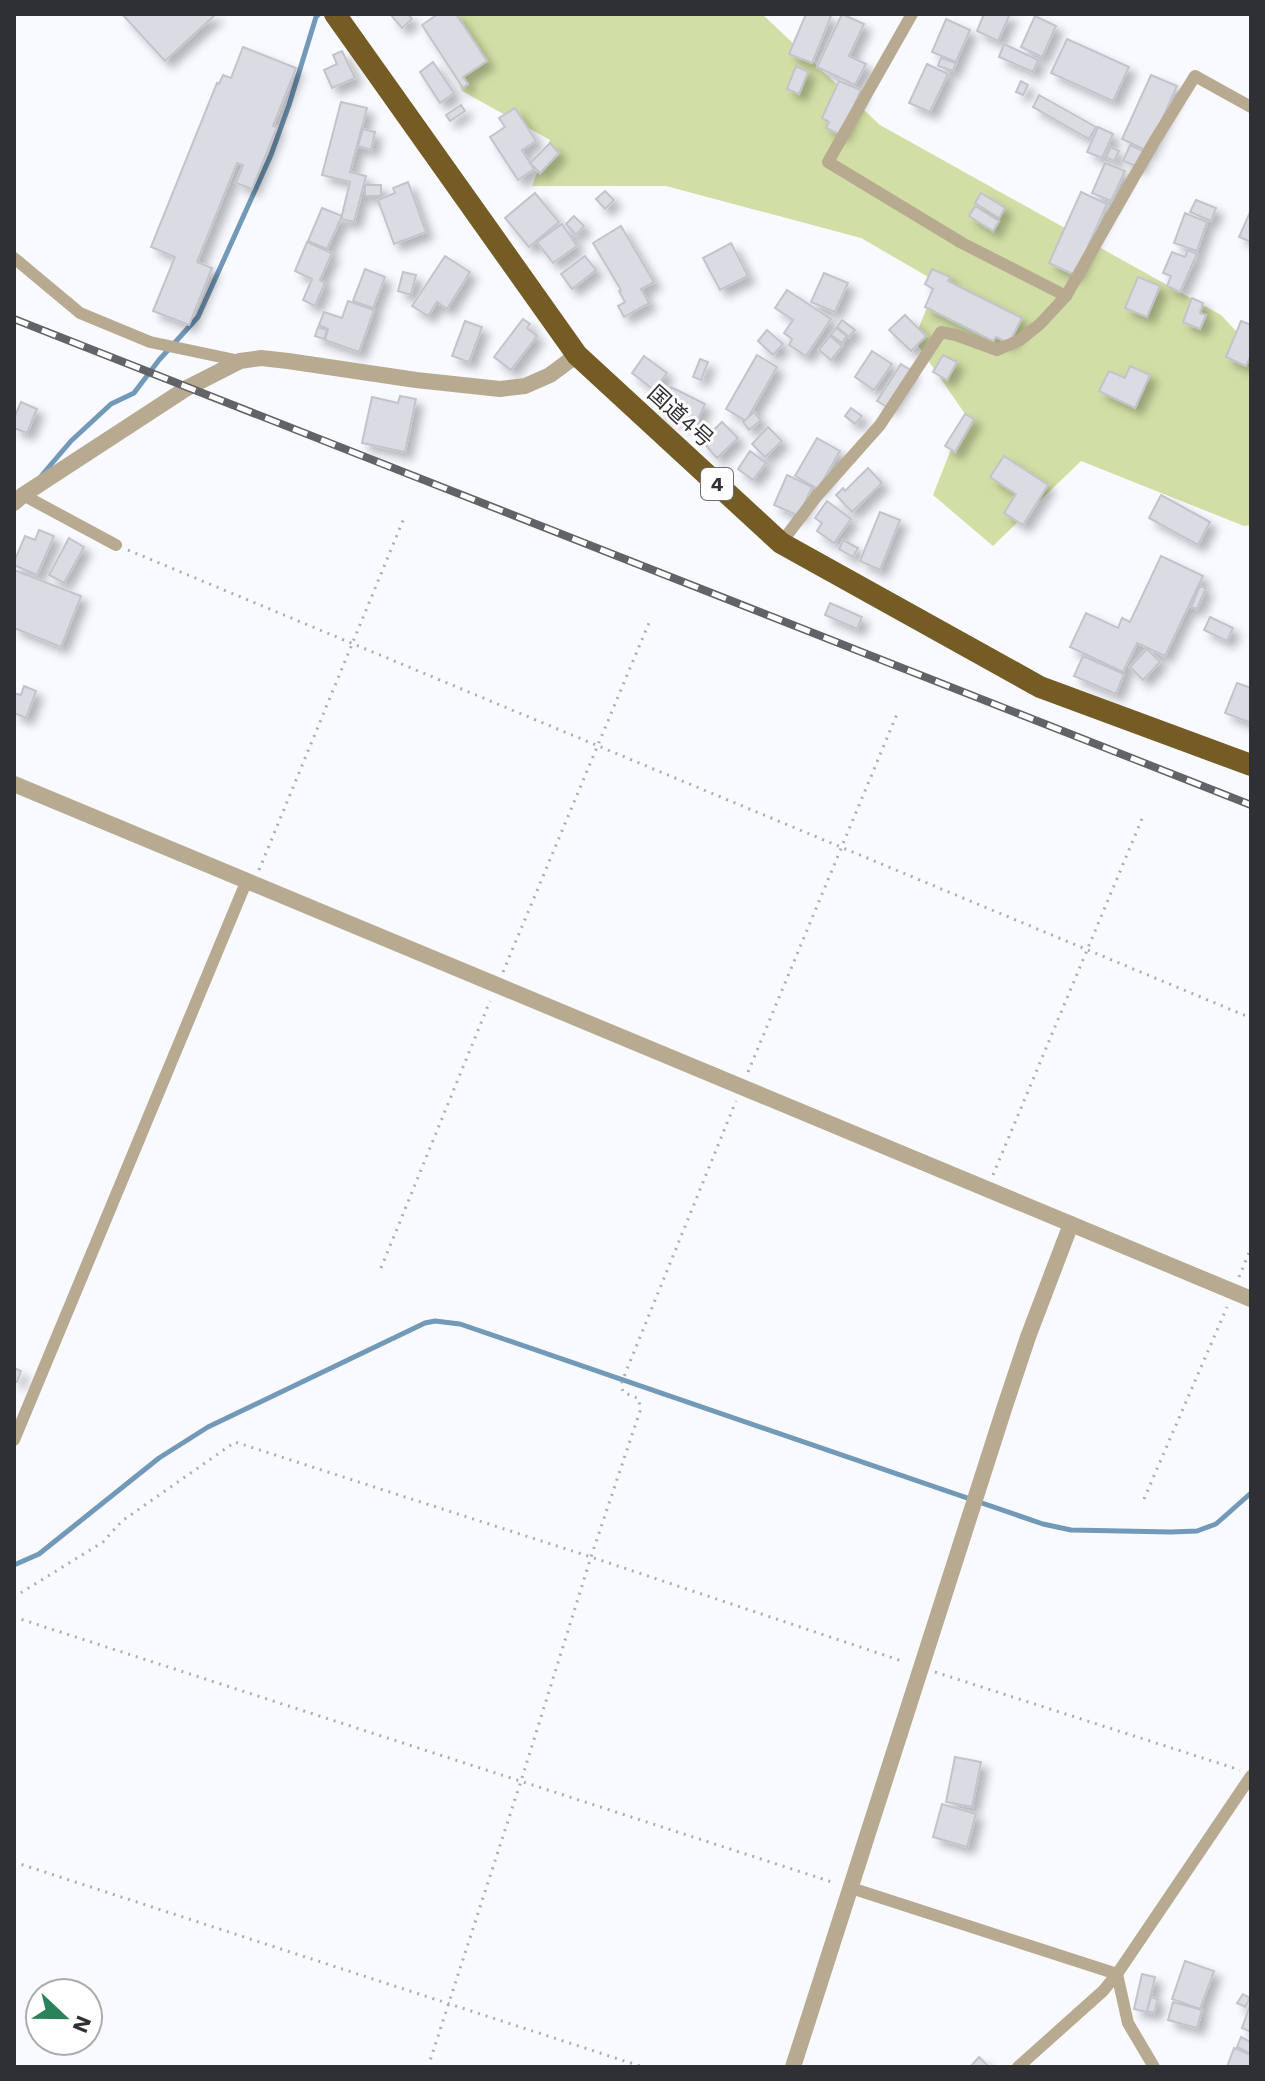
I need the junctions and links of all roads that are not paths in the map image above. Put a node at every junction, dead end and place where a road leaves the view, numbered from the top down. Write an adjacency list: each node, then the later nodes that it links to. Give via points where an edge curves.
1 (912, 14): 5 (street, via 828,162 962,243)
2 (340, 16): 6 (highway, 国道4号 / 4)
3 (1251, 107): 5 (street, via 1195,76)
4 (14, 258): 7 (street, via 80,313 150,342)
5 (1066, 296): 9 (street, via 1020,340 997,350 941,332 880,425)
6 (577, 355): 7 (street, via 550,375 500,389 261,358); 9 (highway, 国道4号 / 4)
7 (240, 361): 8 (street, via 187,388)
8 (18, 499): 10 (street)
9 (781, 543): 11 (highway, 国道4号 / 4, via 1040,687)
10 (116, 545)
11 (1251, 765)
12 (14, 784): 13 (street)
13 (250, 881): 14 (street); 16 (street)
14 (1071, 1224): 15 (street); 18 (street, via 1028,1337)
15 (1251, 1299)
16 (14, 1440)
17 (1251, 1775): 19 (street)
18 (851, 1888): 19 (street); 20 (street)
19 (1117, 1974): 21 (street); 22 (street, via 1128,2023)
20 (793, 2067)
21 (1018, 2067)
22 (1154, 2067)

